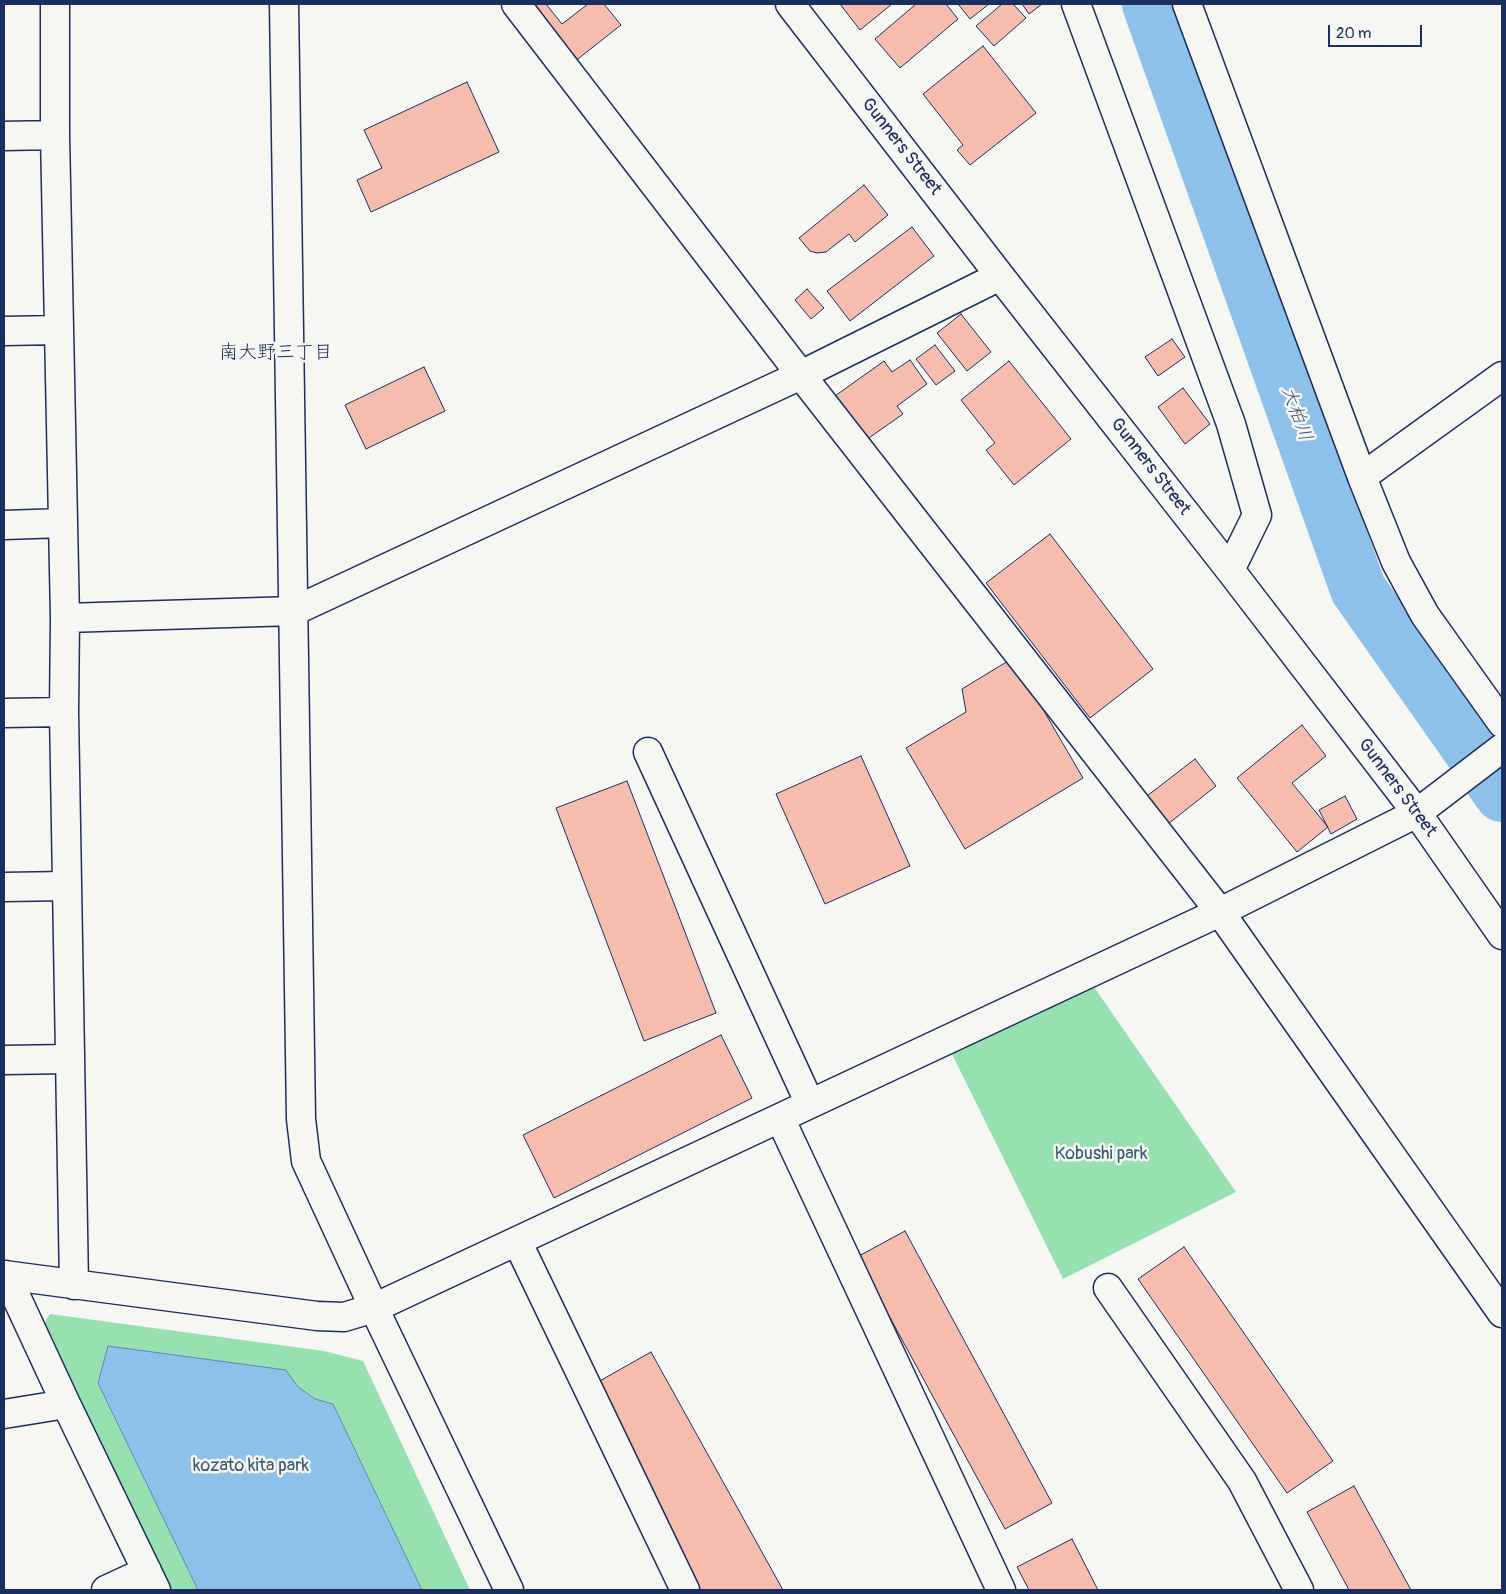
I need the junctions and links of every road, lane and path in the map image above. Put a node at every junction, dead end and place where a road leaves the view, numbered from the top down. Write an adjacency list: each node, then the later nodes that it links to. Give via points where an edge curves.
1 (55, 4): 7 (street)
2 (284, 4): 18 (street)
3 (516, 4): 12 (street)
4 (790, 4): 9 (street, Gunners Street)
5 (1076, 4): 17 (street, via 1231,424 1257,516)
6 (1187, 4): 14 (street)
7 (55, 135): 8 (street); 10 (street)
8 (4, 136)
9 (1000, 276): 12 (street); 17 (street, Gunners Street)
10 (58, 330): 11 (street); 15 (street)
11 (4, 331)
12 (801, 375): 18 (street); 28 (street)
13 (1502, 376): 14 (street)
14 (1362, 477): 22 (street, via 1396,562 1425,615)
15 (63, 524): 16 (street); 19 (street)
16 (4, 525)
17 (1230, 570): 25 (street, Gunners Street)
18 (294, 610): 19 (street); 38 (street, via 301,1119 306,1161)
19 (65, 618): 20 (street)
20 (64, 712): 21 (street); 26 (street)
21 (4, 713)
22 (1502, 724)
23 (1502, 748): 25 (street)
24 (648, 752): 32 (street)
25 (1417, 813): 28 (street); 29 (street, Gunners Street)
26 (67, 886): 27 (street); 30 (street)
27 (4, 887)
28 (1220, 912): 32 (street); 39 (street)
29 (1502, 935)
30 (70, 1059): 31 (street); 36 (street)
31 (4, 1060)
32 (810, 1104): 33 (street)
33 (780, 1118): 34 (street); 46 (street)
34 (517, 1241): 38 (street); 45 (street)
35 (5, 1275): 36 (street); 40 (street)
36 (74, 1285): 38 (street, via 317,1316 344,1317)
37 (1108, 1288): 47 (street, via 1242,1481)
38 (374, 1308): 44 (street)
39 (1502, 1313)
40 (66, 1404): 41 (street); 42 (street)
41 (4, 1414)
42 (152, 1580): 43 (street)
43 (106, 1590)
44 (509, 1590)
45 (685, 1590)
46 (1001, 1590)
47 (1300, 1590)

